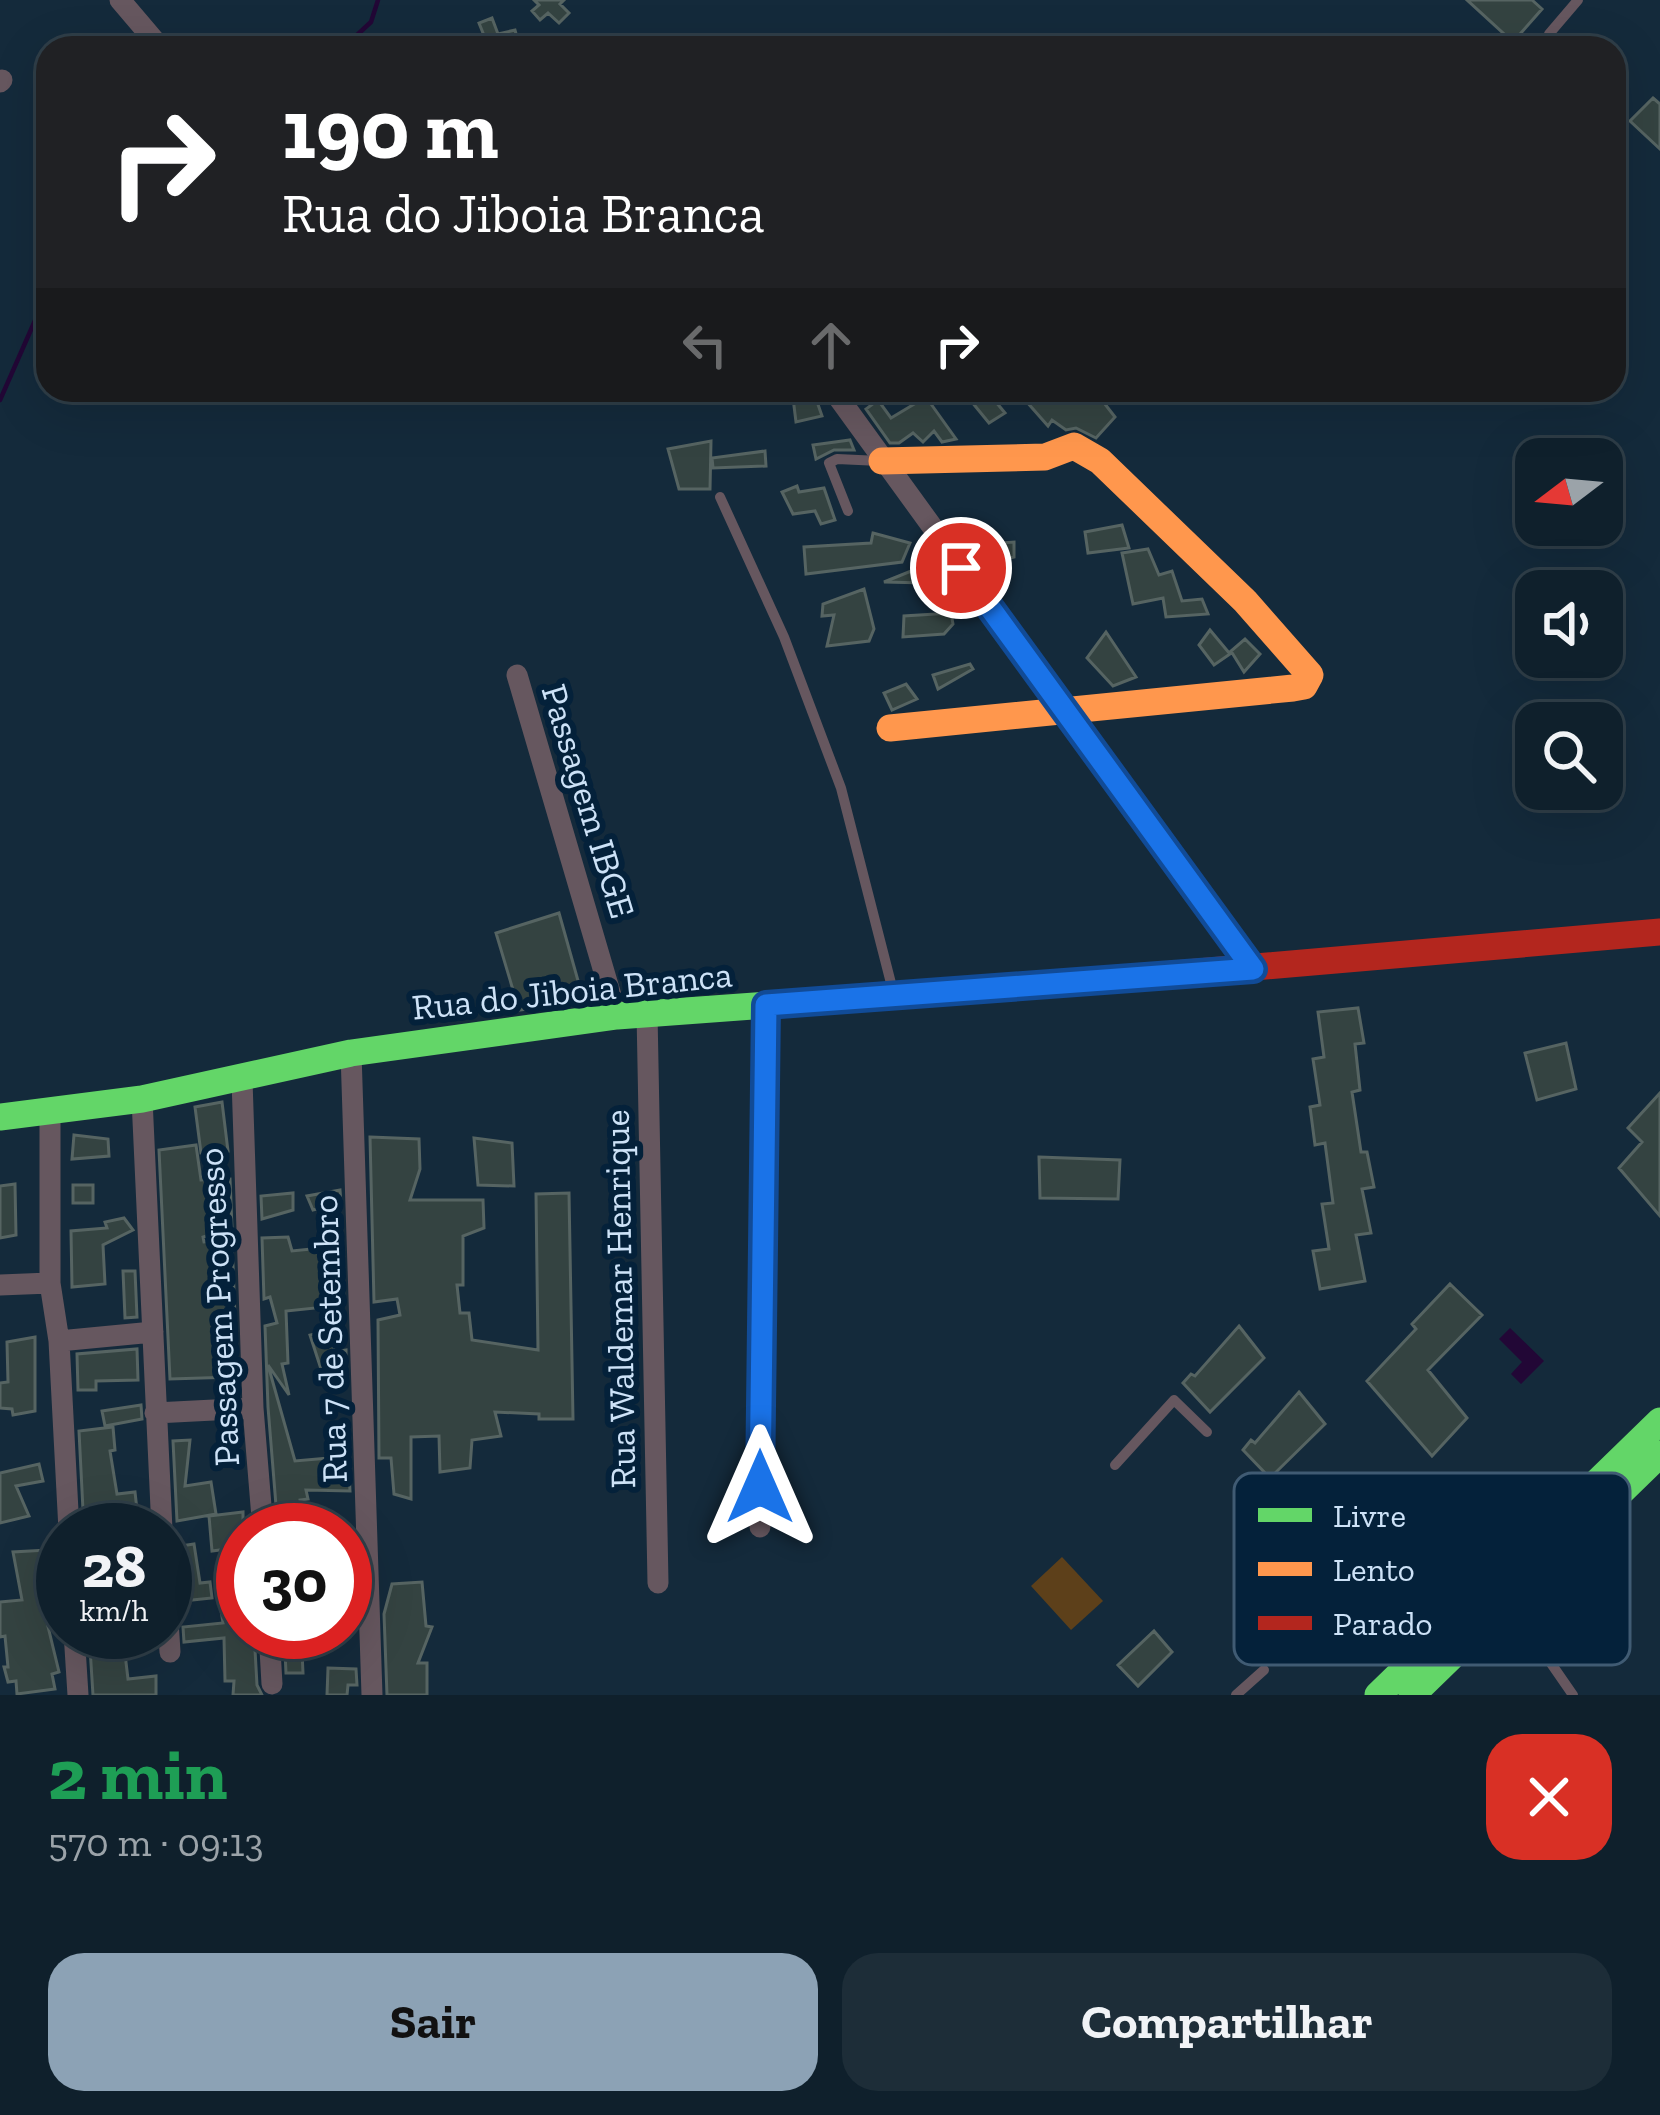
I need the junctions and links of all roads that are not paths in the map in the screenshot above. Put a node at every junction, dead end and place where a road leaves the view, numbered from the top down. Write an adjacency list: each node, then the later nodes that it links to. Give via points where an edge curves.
1 (120, 0): 3 (street)
2 (1578, 0): 4 (lane)
3 (151, 36)
4 (1548, 36)
5 (841, 402): 6 (street)
6 (882, 460): 8 (lane, via 830,463); 10 (street); 10 (main road, via 1045,457 1074,446 1100,461 1245,601 1310,675 1293,688)
7 (720, 497): 14 (lane, via 841,788)
8 (848, 511)
9 (517, 675): 17 (street, Passagem IBGE)
10 (1066, 711): 11 (main road); 13 (street)
11 (890, 728)
12 (1660, 932): 13 (main road, Rua do Jiboia Branca)
13 (1253, 969): 14 (main road, Rua do Jiboia Branca)
14 (894, 997): 15 (main road, Rua do Jiboia Branca)
15 (766, 1005): 16 (main road, Rua do Jiboia Branca); 38 (street)
16 (647, 1013): 17 (main road, Rua do Jiboia Branca); 39 (street, Rua Waldemar Henrique)
17 (617, 1016): 18 (main road, Rua do Jiboia Branca)
18 (351, 1053): 19 (main road, Rua do Jiboia Branca); 48 (street, Rua 7 de Setembro)
19 (242, 1080): 20 (main road, Rua do Jiboia Branca); 27 (street, Passagem Progresso)
20 (142, 1099): 21 (main road, Rua do Jiboia Branca); 25 (street)
21 (50, 1109): 22 (main road, Rua do Jiboia Branca); 23 (street)
22 (0, 1117)
23 (50, 1283): 24 (street); 26 (street)
24 (0, 1285)
25 (153, 1333): 26 (street); 28 (street)
26 (59, 1341): 35 (street)
27 (254, 1408): 28 (street); 37 (street, Passagem Progresso)
28 (155, 1413): 36 (street)
29 (1660, 1421): 33 (main road)
30 (1208, 1432): 32 (lane, via 1174,1400)
31 (1660, 1454): 34 (main road)
32 (1115, 1466)
33 (1606, 1473)
34 (1630, 1483)
35 (68, 1503)
36 (160, 1503)
37 (261, 1503)
38 (760, 1528)
39 (658, 1583)
40 (76, 1659): 47 (street)
41 (271, 1659): 46 (street)
42 (1409, 1665): 50 (main road)
43 (1443, 1665): 51 (main road)
44 (1552, 1665): 52 (lane)
45 (1264, 1670): 49 (lane)
46 (272, 1684)
47 (78, 1695)
48 (372, 1695)
49 (1236, 1695)
50 (1378, 1695)
51 (1412, 1695)
52 (1573, 1695)

